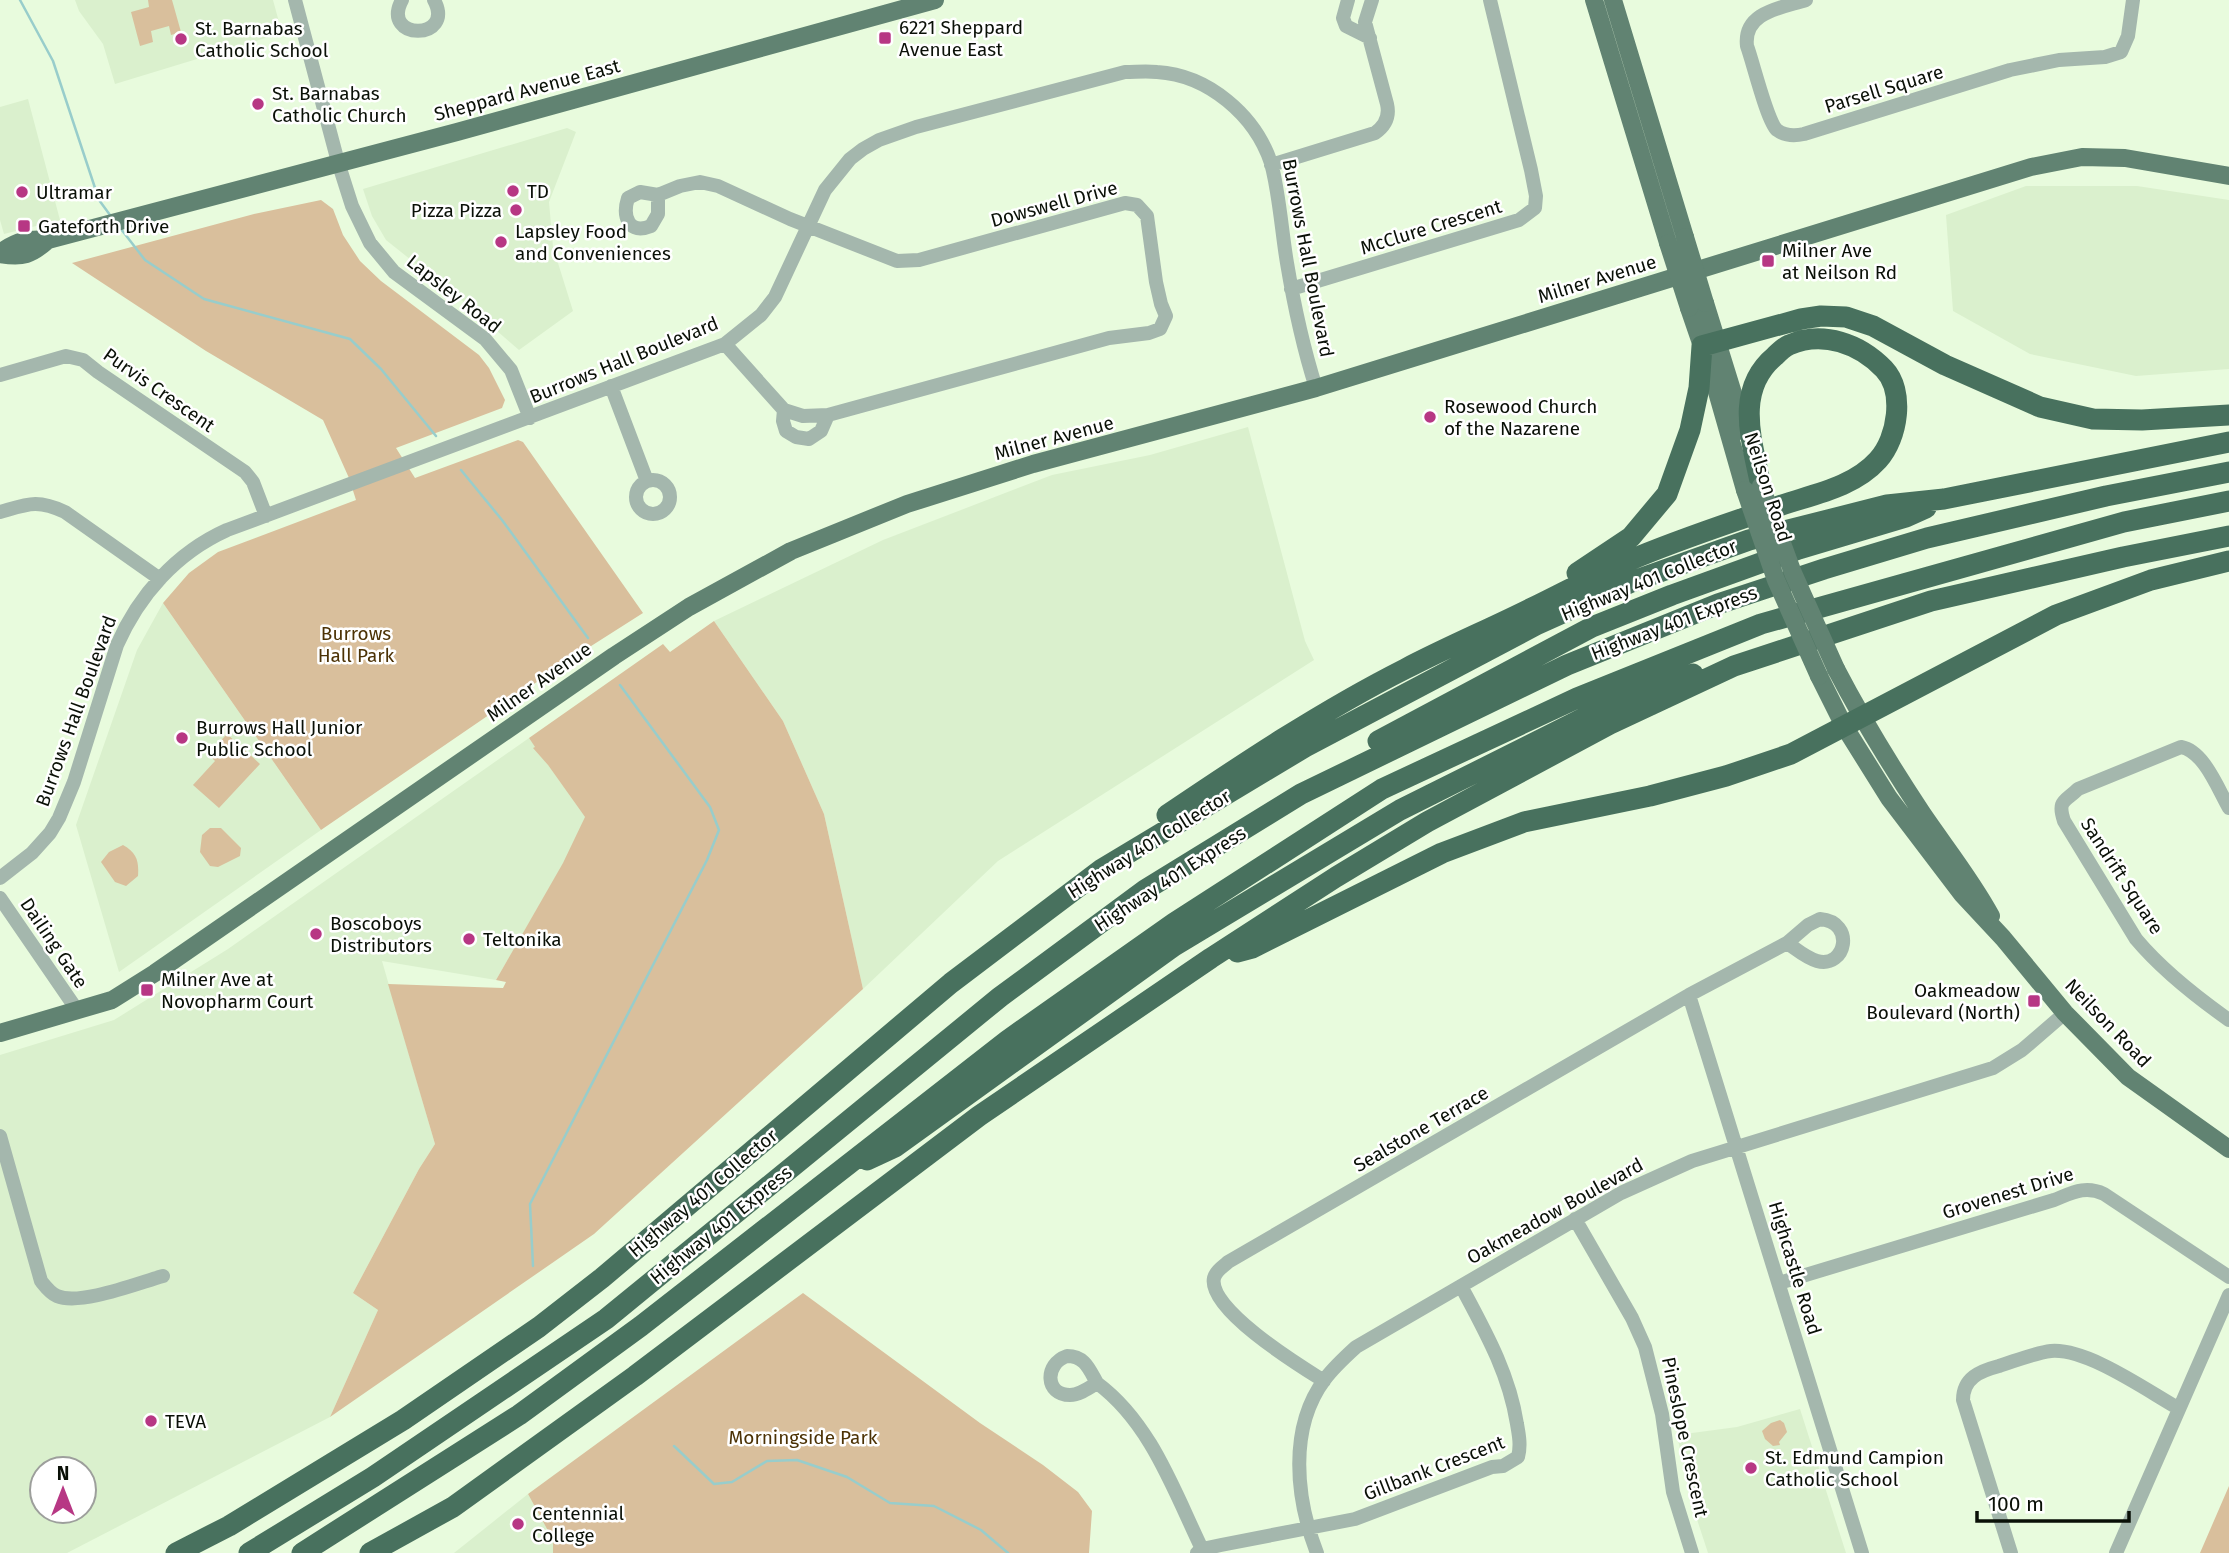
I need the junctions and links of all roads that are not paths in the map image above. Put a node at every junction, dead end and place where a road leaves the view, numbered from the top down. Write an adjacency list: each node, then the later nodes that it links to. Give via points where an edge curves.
1 (295, 0): 13 (street, Lapsley Road)
2 (402, 0): 3 (street, via 399,19 406,28 419,32 436,21)
3 (434, 0)
4 (935, 0): 13 (main road, Sheppard Avenue East)
5 (1348, 0): 12 (street, via 1343,18 1346,26)
6 (1372, 0): 12 (street, via 1365,22)
7 (1490, 0): 20 (street, McClure Crescent, via 1531,170 1535,208 1519,220)
8 (1594, 0): 18 (main road, Neilson Road)
9 (1613, 0): 18 (main road, Neilson Road)
10 (1806, 0): 11 (street, Parsell Square, via 1762,14 1746,35 1772,122 1780,133 1791,136 2010,70 2121,52)
11 (2133, 0)
12 (1370, 38): 14 (street, via 1389,112 1382,127)
13 (338, 162): 19 (main road, Sheppard Avenue East, via 48,240 35,252 17,257); 29 (street, Lapsley Road, via 370,243 394,272 485,339 510,370)
14 (1271, 165): 17 (street, Burrows Hall Boulevard, via 1261,140 1228,100 1187,78 1125,72 879,140 850,159 824,190); 20 (street, Burrows Hall Boulevard)
15 (2229, 176): 25 (main road, Milner Avenue, via 2125,158 2082,157 2031,167)
16 (658, 195): 17 (street, via 700,182)
17 (808, 226): 22 (street, Burrows Hall Boulevard, via 775,297 761,315); 27 (street, Dowswell Drive, via 897,261 919,260 1125,203 1137,205 1147,216 1166,316 1160,329 1149,334 1109,338)
18 (1677, 240): 21 (main road, Neilson Road, bridge)
19 (0, 253)
20 (1291, 289): 25 (street, Burrows Hall Boulevard)
21 (1710, 343): 28 (highway, via 1801,319 1846,317 2040,407 2094,419); 33 (main road, Neilson Road); 42 (highway, via 1690,430 1667,494 1631,537 1585,569 1422,652)
22 (725, 344): 24 (street, Burrows Hall Boulevard); 26 (street)
23 (0, 375): 37 (street, Purvis Crescent, via 66,356 83,360 245,472)
24 (611, 386): 29 (street, Burrows Hall Boulevard); 32 (street)
25 (1316, 388): 52 (main road, Milner Avenue, via 1033,464 908,504 791,551 689,607 614,656 112,1000)
26 (784, 410): 27 (street, Dowswell Drive, via 803,416); 27 (street, via 786,431 808,439 821,431)
27 (828, 415)
28 (2229, 415)
29 (530, 418): 37 (street, Burrows Hall Boulevard)
30 (2229, 442): 34 (highway, Highway 401 Collector)
31 (2229, 472): 44 (highway, Highway 401 Express, via 1927,538 1718,604 1567,664)
32 (647, 481)
33 (1753, 488): 42 (highway, via 1749,404 1753,383 1767,363 1788,345 1816,339 1847,342 1870,355 1891,377 1897,402 1894,433 1879,459 1853,480 1626,562); 43 (main road, Neilson Road, bridge, via 1776,580)
34 (1944, 499): 44 (highway, via 1906,517 1799,549 1592,628 1378,741); 46 (highway, Highway 401 Collector, via 1887,505 1749,540 1634,581 1536,625 1305,747)
35 (2229, 500): 59 (highway, Highway 401 Express, via 2124,522 1761,624 1577,698 1382,789 1174,923 1008,1040)
36 (0, 512): 40 (street, via 50,505)
37 (266, 516): 40 (street, Burrows Hall Boulevard, via 210,538)
38 (2229, 536): 41 (highway, via 1931,601)
39 (2229, 561): 43 (highway, via 2151,580 2056,615)
40 (160, 579): 47 (street, Burrows Hall Boulevard, via 133,611 117,645 59,818 32,853)
41 (1734, 666): 50 (highway, via 1610,724 1427,822); 59 (highway, via 1685,675 1602,709 1401,810 1174,946 895,1147)
42 (1404, 669): 46 (highway, via 1256,756 1139,833)
43 (1852, 721): 50 (highway, via 1791,754 1726,776 1524,822 1441,853 1252,948); 53 (main road, Neilson Road, via 1889,798 1962,894)
44 (1301, 794): 73 (highway, Highway 401 Express, via 1145,890 1000,997 606,1319 373,1477)
45 (2229, 808): 54 (street, Sandrift Square, via 2200,758 2181,747 2078,789 2061,807 2064,821 2136,939 2183,985)
46 (1102, 869): 72 (highway, Highway 401 Collector, via 951,983 539,1327 403,1420)
47 (0, 878)
48 (0, 898): 52 (street, Dailing Gate)
49 (1787, 943): 51 (street, Sealstone Terrace)
50 (1211, 958): 69 (highway, via 979,1116)
51 (1689, 995): 57 (street, Highcastle Road); 66 (street, Sealstone Terrace, via 1217,1271 1215,1292 1226,1306 1261,1338)
52 (77, 1010): 55 (main road, Milner Avenue)
53 (2065, 1013): 57 (street, Oakmeadow Boulevard, via 1993,1068); 58 (main road, Neilson Road, via 2128,1077)
54 (2229, 1020)
55 (0, 1032)
56 (0, 1136): 61 (street, via 39,1274 48,1290 57,1296 82,1298)
57 (1737, 1147): 60 (street, Oakmeadow Boulevard, via 1650,1179); 63 (street, Highcastle Road)
58 (2229, 1149)
59 (831, 1178): 74 (highway, Highway 401 Express, via 519,1415)
60 (1575, 1219): 64 (street, Oakmeadow Boulevard); 78 (street, Pineslope Crescent, via 1645,1347 1662,1415 1673,1492)
61 (163, 1276)
62 (2229, 1277): 63 (street, Grovenest Drive, via 2104,1194 2083,1189)
63 (1779, 1283): 79 (street, Highcastle Road)
64 (1461, 1286): 66 (street, Oakmeadow Boulevard, via 1356,1347); 70 (street, Gillbank Crescent, via 1506,1376 1520,1443 1518,1457 1355,1519)
65 (2229, 1295): 68 (street)
66 (1324, 1381): 70 (street, Oakmeadow Boulevard, via 1307,1415 1300,1452)
67 (1097, 1384): 71 (street, via 1126,1408 1159,1458)
68 (2178, 1408): 80 (street, via 2070,1352 2049,1351 1986,1370 1969,1380 1963,1399); 81 (street)
69 (453, 1507): 75 (highway); 76 (highway)
70 (1308, 1529): 71 (street); 77 (street, Oakmeadow Boulevard)
71 (1199, 1551)
72 (176, 1553)
73 (249, 1553)
74 (302, 1553)
75 (370, 1553)
76 (391, 1553)
77 (1317, 1553)
78 (1692, 1553)
79 (1861, 1553)
80 (2011, 1553)
81 (2116, 1553)

